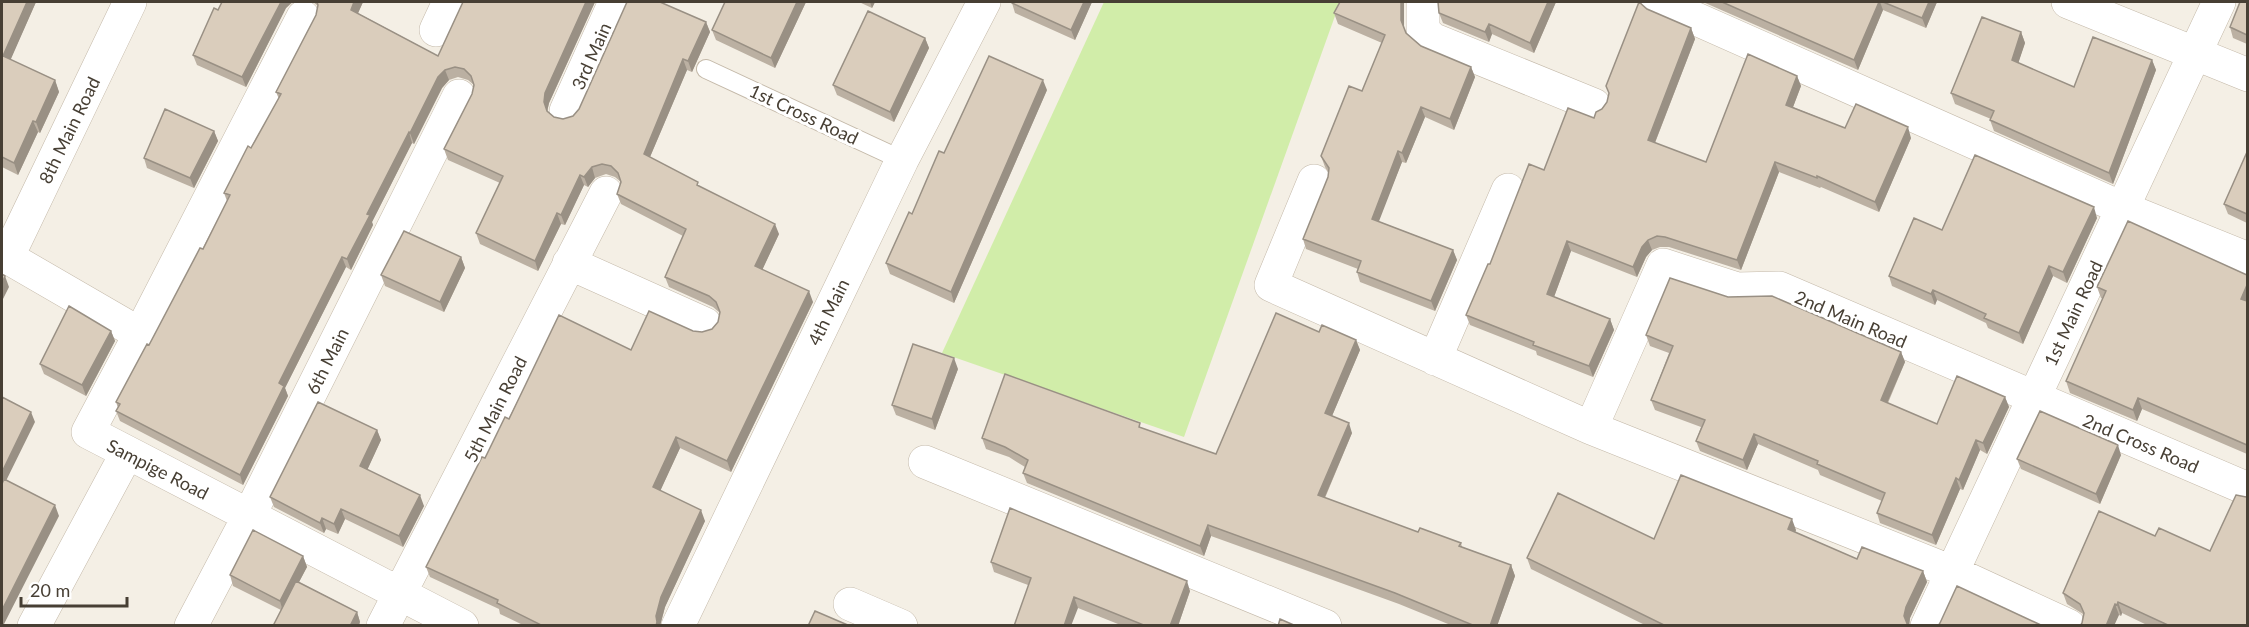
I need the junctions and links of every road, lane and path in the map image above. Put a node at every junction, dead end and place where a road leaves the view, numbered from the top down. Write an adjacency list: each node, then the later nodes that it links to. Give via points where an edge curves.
1 (130, 2): 20 (street, 8th Main Road)
2 (615, 2): 14 (street, 3rd Main)
3 (984, 2): 15 (street, 4th Main)
4 (1423, 2): 13 (street, via 1423,30 1432,39)
5 (1658, 2): 19 (street)
6 (2068, 2): 9 (street)
7 (2219, 2): 9 (street, 1st Main Road)
8 (303, 17): 24 (street)
9 (2195, 53): 11 (street); 19 (street, 1st Main Road)
10 (706, 69): 15 (lane, 1st Cross Road)
11 (2247, 75)
12 (459, 96): 31 (street, 6th Main)
13 (1594, 105)
14 (566, 111)
15 (902, 159): 39 (street, 4th Main)
16 (1314, 181): 25 (street, via 1271,285)
17 (1508, 190): 25 (street)
18 (606, 192): 22 (street, 5th Main Road)
19 (2122, 208): 21 (street); 26 (street, 1st Main Road)
20 (4, 256): 24 (street)
21 (2247, 259)
22 (570, 263): 23 (street); 33 (street, 5th Main Road)
23 (705, 324)
24 (140, 334): 28 (street, Sampige Road, via 88,432)
25 (1435, 359): 27 (street)
26 (2034, 397): 27 (street, 2nd Main Road, via 1779,288 1737,289 1663,265); 30 (street, 2nd Cross Road); 32 (street, 1st Main Road)
27 (1591, 428): 32 (street)
28 (127, 453): 31 (street, Sampige Road); 35 (street)
29 (925, 462): 41 (street)
30 (2247, 489)
31 (249, 516): 33 (street, Sampige Road); 36 (street, 6th Main)
32 (1952, 572): 42 (street, 1st Main Road); 43 (street)
33 (400, 594): 37 (street, 5th Main Road); 38 (street, Sampige Road)
34 (850, 604): 40 (street)
35 (34, 626)
36 (191, 626)
37 (383, 626)
38 (462, 626)
39 (678, 626)
40 (901, 626)
41 (1325, 626)
42 (1927, 626)
43 (2069, 626)

